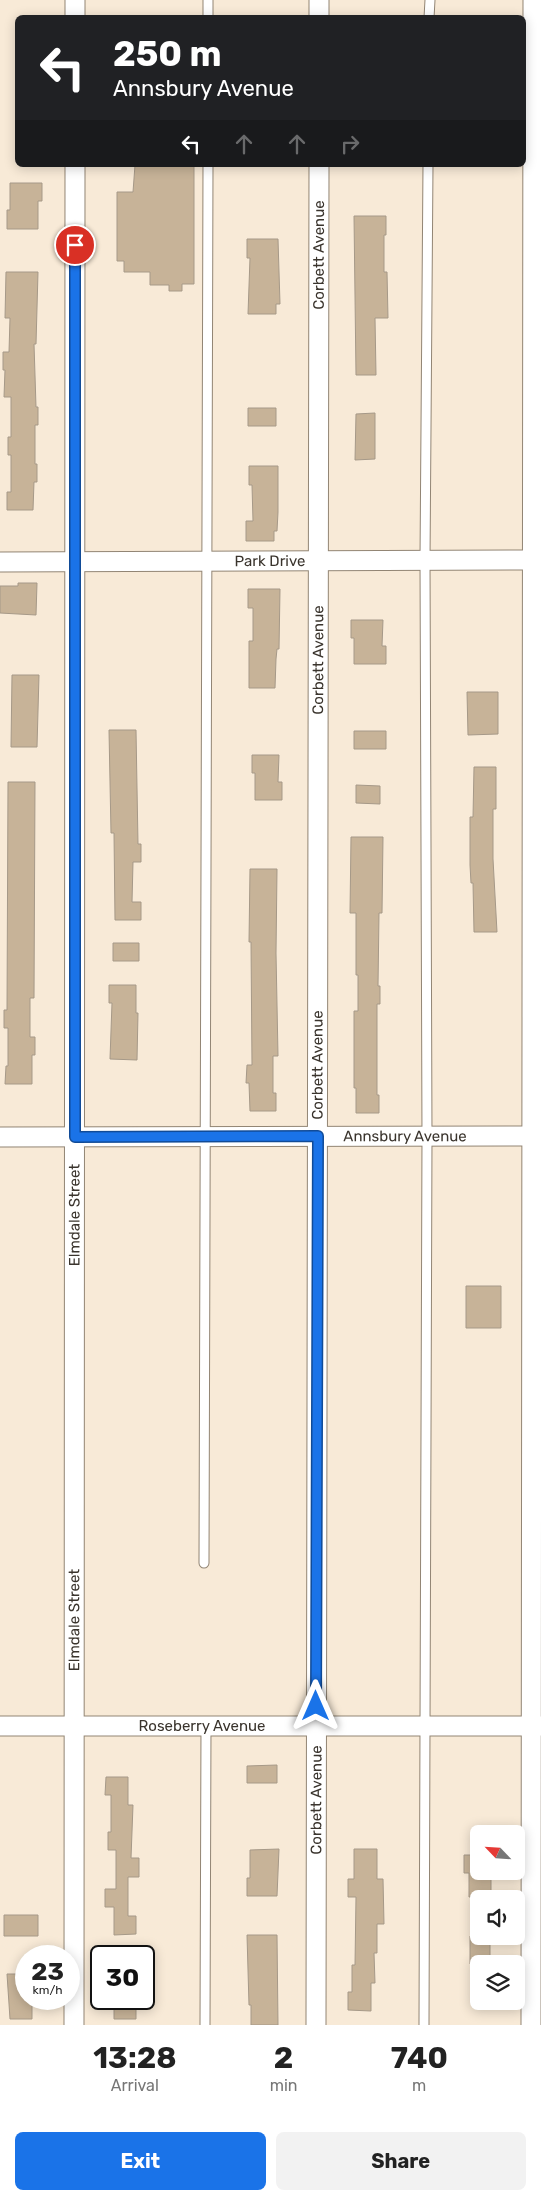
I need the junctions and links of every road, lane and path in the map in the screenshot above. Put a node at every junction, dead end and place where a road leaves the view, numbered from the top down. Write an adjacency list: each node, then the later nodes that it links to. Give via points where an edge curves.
1 (75, 0): 6 (street)
2 (208, 0): 7 (lane)
3 (319, 0): 8 (street)
4 (430, 0): 9 (lane)
5 (533, 0): 15 (street)
6 (75, 15)
7 (208, 15)
8 (319, 15)
9 (429, 15)
10 (75, 167): 19 (street, Elmdale Street)
11 (208, 167): 16 (lane)
12 (319, 167): 17 (street, Corbett Avenue)
13 (428, 167): 14 (lane)
14 (425, 560): 15 (street, Park Drive); 17 (street, Park Drive); 21 (lane)
15 (537, 560): 22 (street)
16 (208, 561): 17 (street, Park Drive); 19 (street, Park Drive); 25 (lane)
17 (319, 561): 20 (street, Corbett Avenue)
18 (0, 562): 19 (street, Park Drive)
19 (75, 562): 24 (street, Elmdale Street)
20 (318, 1136): 21 (street, Annsbury Avenue); 25 (street, Annsbury Avenue); 30 (street, Corbett Avenue)
21 (427, 1136): 22 (street, Annsbury Avenue); 31 (lane)
22 (536, 1136): 32 (street)
23 (0, 1137): 24 (street, Annsbury Avenue)
24 (75, 1137): 25 (street, Annsbury Avenue); 28 (street, Elmdale Street)
25 (207, 1137): 26 (lane)
26 (204, 1563)
27 (0, 1726): 28 (street, Roseberry Avenue)
28 (74, 1726): 29 (street, Roseberry Avenue); 33 (street, Elmdale Street)
29 (206, 1726): 30 (street, Roseberry Avenue); 34 (lane)
30 (316, 1726): 31 (street, Roseberry Avenue); 35 (street, Corbett Avenue)
31 (424, 1726): 32 (street, Roseberry Avenue); 36 (lane)
32 (536, 1726): 37 (street)
33 (74, 2025)
34 (205, 2025)
35 (316, 2025)
36 (424, 2025)
37 (531, 2025)

